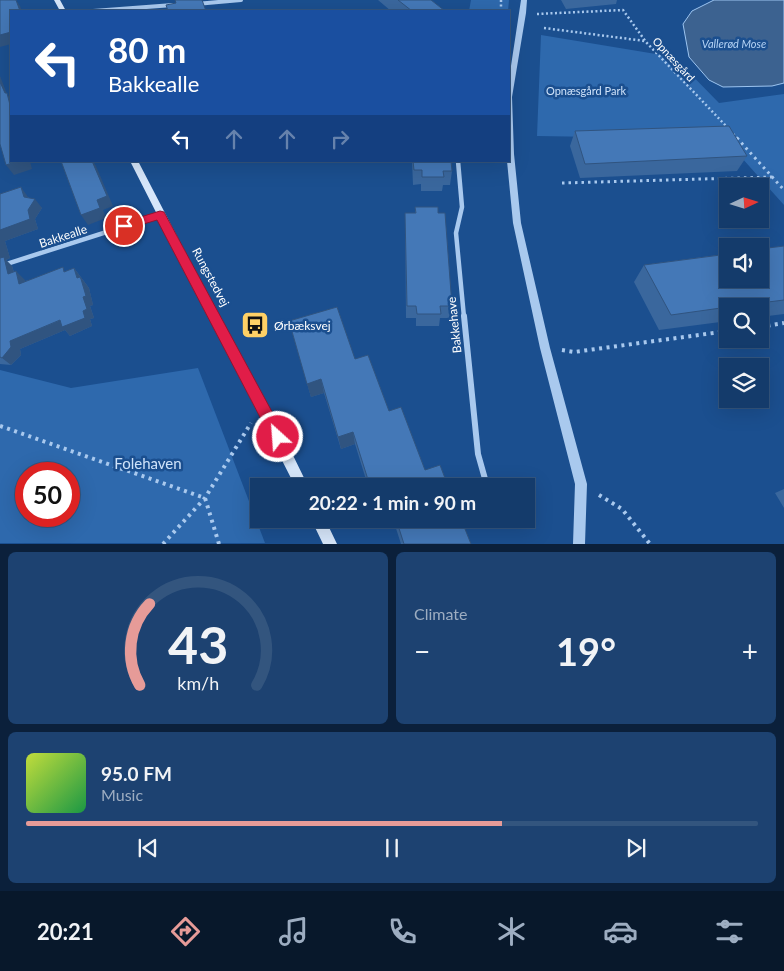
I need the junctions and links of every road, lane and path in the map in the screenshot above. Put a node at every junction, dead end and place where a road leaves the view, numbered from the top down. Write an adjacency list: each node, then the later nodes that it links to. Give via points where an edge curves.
1 (241, 0): 3 (street)
2 (524, 0): 6 (street)
3 (187, 4)
4 (177, 5): 5 (street)
5 (107, 10)
6 (523, 13): 8 (path, Opnæsgård, via 623,10); 9 (street)
7 (544, 28): 8 (path)
8 (646, 42): 13 (path, Opnæsgård)
9 (510, 91)
10 (510, 154): 26 (street, via 517,223 545,348)
11 (134, 162): 16 (main road, Rungstedvej)
12 (458, 162): 25 (street, Bakkehave, via 462,207 456,233 478,454)
13 (773, 178): 14 (path); 15 (path, Opnæsgård)
14 (562, 184)
15 (784, 190)
16 (160, 215): 17 (street, Bakkealle); 22 (main road, Rungstedvej)
17 (0, 266)
18 (784, 323): 19 (path)
19 (769, 325)
20 (719, 332): 21 (path)
21 (574, 352)
22 (262, 404): 24 (main road, Rungstedvej); 27 (path)
23 (0, 426): 27 (path)
24 (298, 478)
25 (485, 478)
26 (582, 484): 32 (street); 33 (path, via 622,509)
27 (205, 498): 29 (path); 30 (path)
28 (322, 528): 31 (main road)
29 (163, 544)
30 (219, 544)
31 (330, 544)
32 (579, 544)
33 (650, 544)

